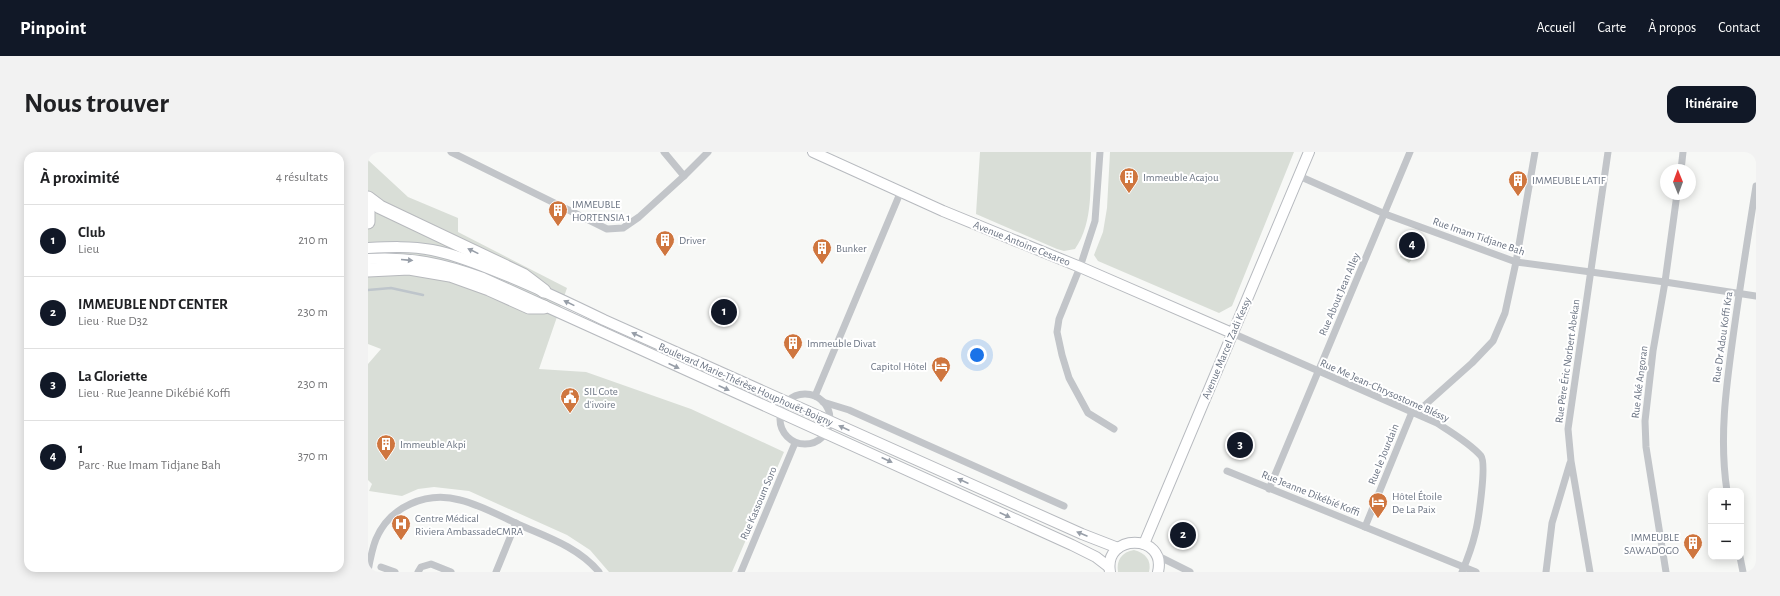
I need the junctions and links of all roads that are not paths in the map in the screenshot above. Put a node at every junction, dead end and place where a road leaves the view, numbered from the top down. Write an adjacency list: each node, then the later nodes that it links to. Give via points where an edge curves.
1 (450, 152): 12 (street, via 606,229 623,228 639,217)
2 (664, 152): 12 (street)
3 (708, 152): 12 (street)
4 (812, 152): 15 (main road, Avenue Antoine Cesareo)
5 (1100, 152): 24 (street, via 1095,221)
6 (1309, 152): 13 (main road, Avenue Marcel Zadi Kessy)
7 (1410, 152): 19 (street, Rue About Jean Alley)
8 (1535, 152): 23 (street)
9 (1608, 152): 26 (street, Rue Père Éric Norbert Abekan)
10 (1683, 152): 11 (street)
11 (1682, 164)
12 (684, 176)
13 (1299, 176): 19 (street, Rue Imam Tidjane Bah); 32 (main road, Avenue Marcel Zadi Kessy)
14 (1756, 186): 29 (street, Rue Dr Adou Koffi Kra)
15 (901, 192): 24 (main road, Avenue Antoine Cesareo); 34 (street)
16 (368, 198): 28 (highway, one-way to 16, via 523,275 380,207)
17 (1676, 200): 27 (street, Rue Aké Angoran)
18 (368, 210): 20 (highway)
19 (1385, 214): 23 (street, Rue Imam Tidjane Bah); 33 (street, Rue About Jean Alley)
20 (368, 222)
21 (368, 248): 28 (main road, Boulevard Marie-Thérèse Houphouët-Boigny, via 407,248 454,255)
22 (368, 259): 31 (main road, Boulevard Marie-Thérèse Houphouët-Boigny, one-way to 31, via 410,260 453,267 483,278)
23 (1516, 262): 26 (street, Rue Imam Tidjane Bah); 38 (street, via 1505,313 1493,341 1472,363)
24 (1080, 266): 32 (main road, Avenue Antoine Cesareo); 40 (street, via 1059,319 1057,332 1069,378 1088,413)
25 (368, 270): 31 (highway, via 409,268 450,275 529,307)
26 (1590, 272): 27 (street, Rue Imam Tidjane Bah); 43 (street, Rue Père Éric Norbert Abekan, via 1568,429)
27 (1665, 282): 29 (street, Rue Imam Tidjane Bah); 69 (street, Rue Aké Angoran, via 1653,351 1645,421 1646,447)
28 (544, 291): 35 (main road, Boulevard Marie-Thérèse Houphouët-Boigny, one-way to 28)
29 (1739, 293): 30 (street, Rue Imam Tidjane Bah); 46 (street, Rue Dr Adou Koffi Kra, via 1724,406)
30 (1756, 296)
31 (544, 307): 37 (main road, Boulevard Marie-Thérèse Houphouët-Boigny, one-way to 37)
32 (1232, 333): 33 (street, Rue Me Jean-Chrysostome Bléssy); 50 (main road, Avenue Marcel Zadi Kessy)
33 (1319, 372): 38 (street, Rue Me Jean-Chrysostome Bléssy); 45 (street, Rue About Jean Alley)
34 (814, 396): 35 (street, via 799,395); 36 (street)
35 (786, 402): 37 (street); 39 (main road, Boulevard Marie-Thérèse Houphouët-Boigny)
36 (823, 402): 39 (street, via 829,411); 47 (street, via 849,410)
37 (780, 413): 41 (main road, Boulevard Marie-Thérèse Houphouët-Boigny); 42 (street, via 780,425 786,436)
38 (1414, 413): 49 (street, Rue le Jourdain); 57 (street, Rue Me Jean-Chrysostome Bléssy, via 1456,435 1484,461 1475,534)
39 (830, 422): 41 (street); 51 (main road, Boulevard Marie-Thérèse Houphouët-Boigny, one-way to 39)
40 (1114, 429)
41 (826, 434): 42 (street, via 812,444); 55 (main road, Boulevard Marie-Thérèse Houphouët-Boigny, one-way to 55, via 1072,545 1096,557)
42 (795, 442): 64 (street, Rue Kassoum Soro)
43 (1571, 461): 67 (street, via 1552,523); 68 (street, Rue Père Éric Norbert Abekan)
44 (1226, 471): 45 (street, Rue Jeanne Dikébié Koffi)
45 (1269, 488): 49 (street, Rue Jeanne Dikébié Koffi)
46 (1727, 488)
47 (1064, 506)
48 (516, 523): 58 (street, via 459,500 421,500 394,514 385,524 376,538); 62 (street); 63 (street, via 574,550)
49 (1364, 527): 57 (street, Rue Jeanne Dikébié Koffi)
50 (1144, 544): 51 (main road, via 1126,543); 52 (main road)
51 (1118, 548): 55 (main road, via 1112,556)
52 (1156, 555): 56 (main road); 65 (street)
53 (1741, 560): 70 (street)
54 (381, 567): 59 (street)
55 (1110, 569)
56 (1161, 570)
57 (1463, 570): 66 (street, Rue Jeanne Dikébié Koffi)
58 (368, 571)
59 (394, 572)
60 (418, 572): 61 (street, via 431,564)
61 (449, 572)
62 (496, 572)
63 (599, 572)
64 (741, 572)
65 (1190, 572)
66 (1476, 572)
67 (1546, 572)
68 (1590, 572)
69 (1666, 572)
70 (1743, 572)

